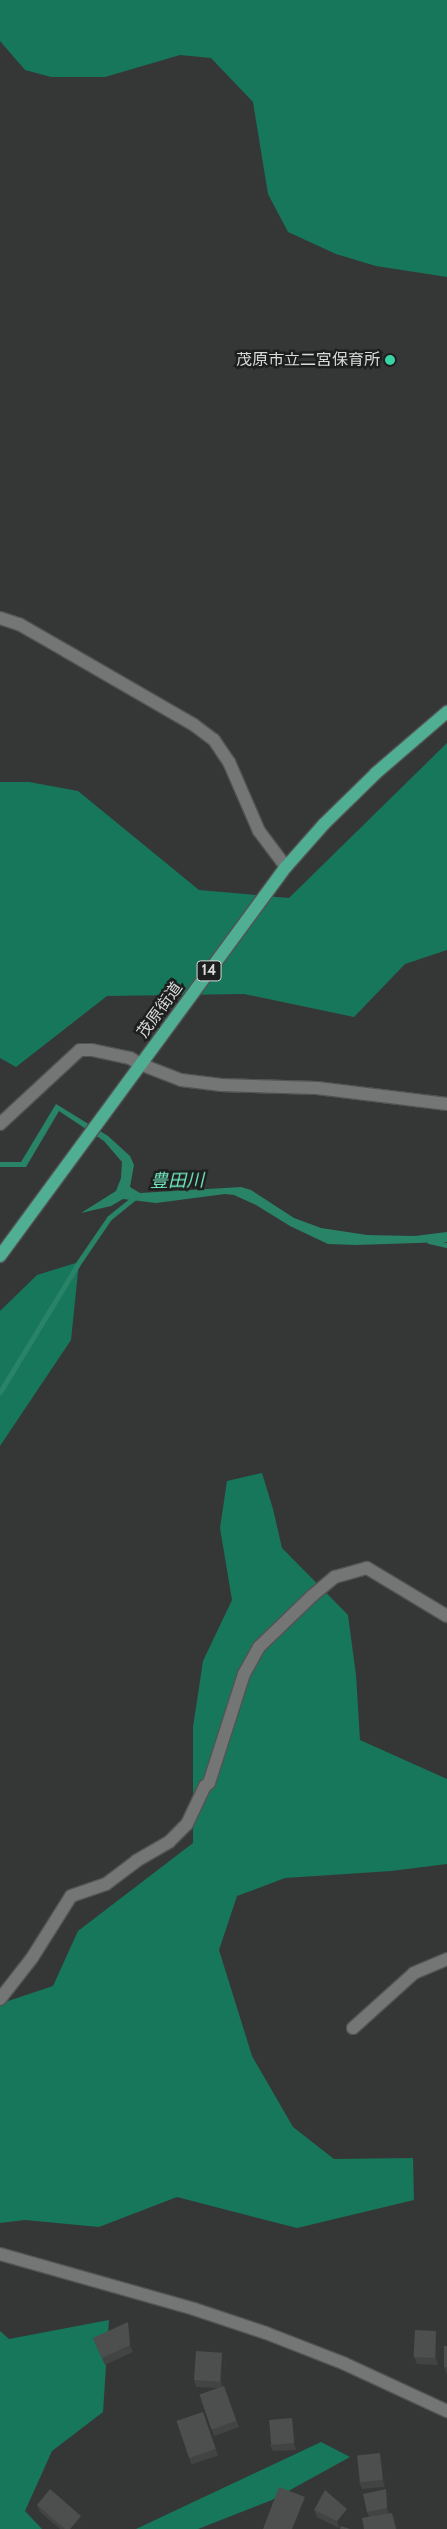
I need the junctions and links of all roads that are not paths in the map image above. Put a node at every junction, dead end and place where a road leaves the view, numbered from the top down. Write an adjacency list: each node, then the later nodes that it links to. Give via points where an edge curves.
1 (0, 618): 3 (street, via 19,624 58,646 194,725 214,740 229,762 259,831)
2 (447, 712): 3 (main road, 茂原街道 / 14, via 324,824)
3 (286, 867): 4 (main road, 茂原街道 / 14)
4 (140, 1064): 5 (street, via 181,1080 210,1084 317,1088); 6 (street, via 130,1058 80,1050); 7 (main road, 茂原街道 / 14)
5 (447, 1104)
6 (0, 1124)
7 (0, 1256)
8 (447, 1616): 10 (street, via 367,1568 335,1577 312,1596 259,1647 244,1674 209,1783 187,1824 169,1842 106,1884 71,1896 32,1958)
9 (447, 1959): 11 (street, via 414,1973)
10 (0, 1999)
11 (353, 2028)
12 (0, 2254): 13 (street, via 194,2309 266,2333 343,2363)
13 (447, 2411)

